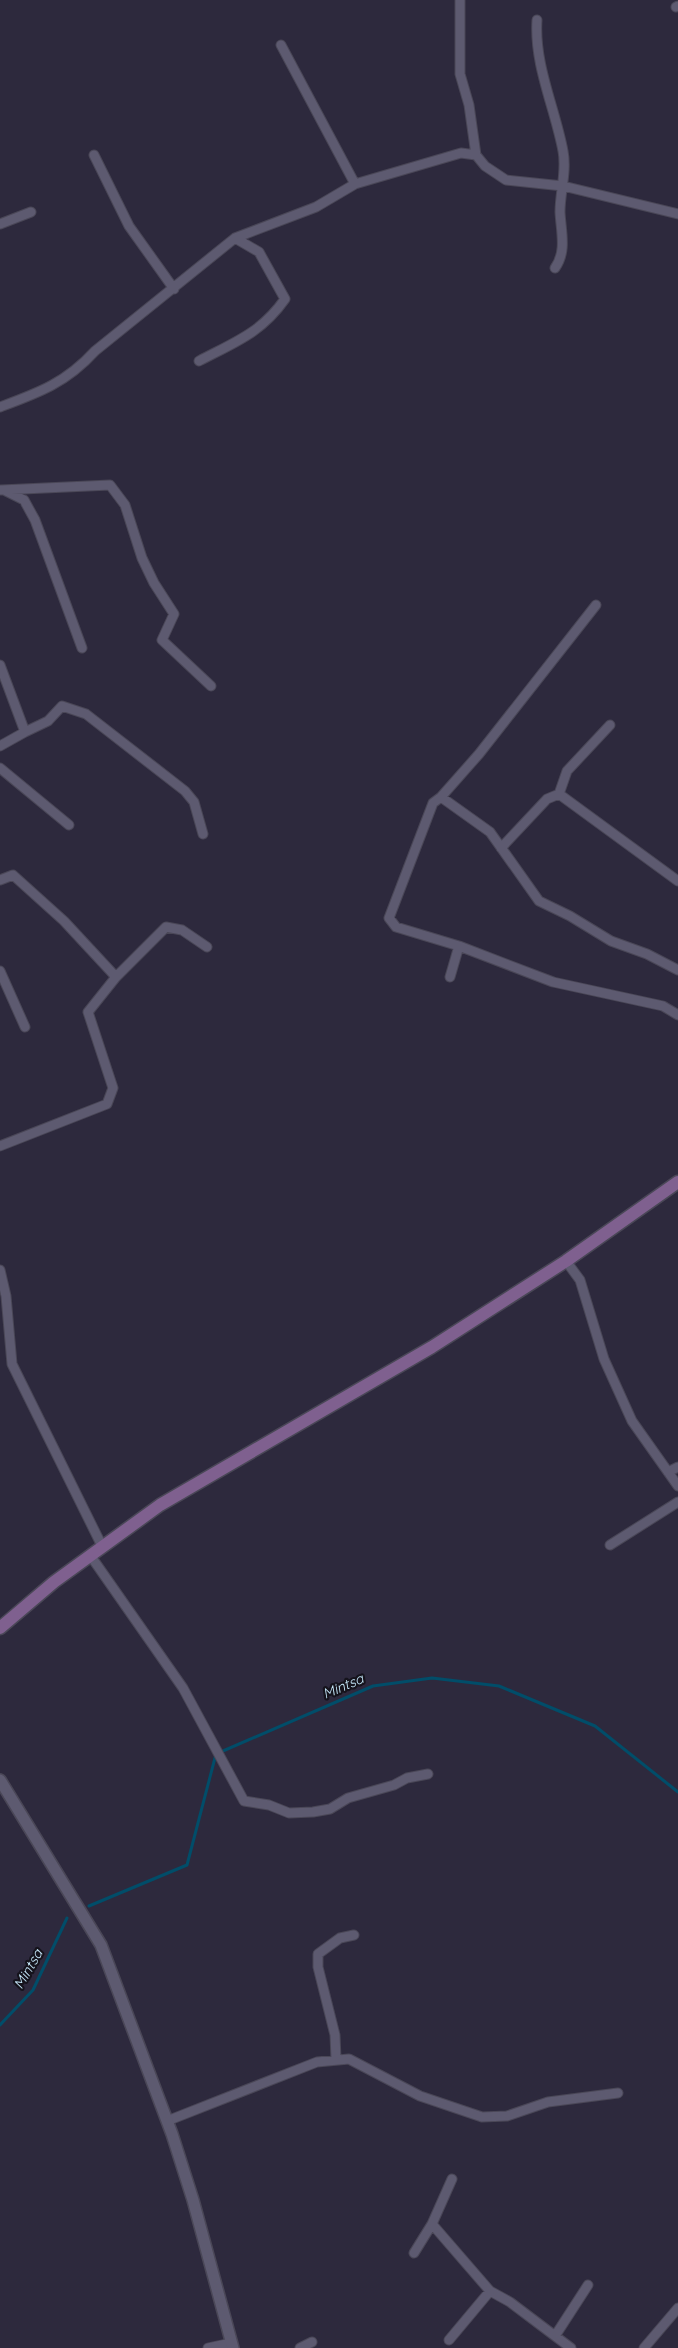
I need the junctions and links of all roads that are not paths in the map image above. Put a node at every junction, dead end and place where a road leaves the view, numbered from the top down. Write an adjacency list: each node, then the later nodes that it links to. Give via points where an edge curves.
1 (460, 0): 5 (street, via 460,74 469,105)
2 (537, 20): 7 (street, via 540,59 564,152)
3 (281, 45): 6 (street)
4 (94, 155): 13 (street, via 129,226)
5 (476, 155): 6 (street, via 461,153); 7 (street, via 485,166 506,180)
6 (355, 184): 11 (street, via 316,207)
7 (563, 186): 9 (street); 12 (street, via 560,210 562,258)
8 (31, 212): 10 (street)
9 (678, 214)
10 (0, 224)
11 (235, 238): 13 (street); 14 (street, via 259,252 285,299 256,331)
12 (555, 268)
13 (174, 289): 15 (street, via 95,351 80,368 51,388)
14 (199, 361)
15 (0, 407)
16 (1, 490): 18 (street, via 24,500 36,520); 20 (street, via 110,485 125,505 142,558 174,614 162,640)
17 (596, 605): 26 (street, via 479,754)
18 (82, 648)
19 (0, 665): 22 (street)
20 (211, 686)
21 (610, 725): 25 (street, via 567,772)
22 (25, 732): 23 (street); 28 (street, via 48,721 62,706 86,714 185,791 194,802)
23 (0, 746)
24 (0, 768): 27 (street)
25 (559, 794): 29 (street, via 547,799); 31 (street)
26 (440, 797): 29 (street, via 490,832); 32 (street, via 433,803 389,918 396,927)
27 (69, 825)
28 (203, 834)
29 (501, 848): 34 (street, via 539,901 611,941)
30 (0, 880): 36 (street, via 13,875 64,921)
31 (678, 881)
32 (459, 946): 37 (street); 38 (street, via 553,982 663,1006)
33 (207, 947): 36 (street, via 182,930 166,927)
34 (678, 970)
35 (0, 971): 39 (street)
36 (116, 977): 40 (street, via 88,1012 113,1088 107,1104)
37 (450, 977)
38 (678, 1015)
39 (24, 1027)
40 (0, 1146)
41 (678, 1182): 42 (main road)
42 (566, 1261): 45 (street, via 580,1280 604,1360 632,1421); 49 (main road, via 432,1347 160,1505)
43 (0, 1270): 49 (street, via 6,1296 12,1364)
44 (678, 1467): 45 (street)
45 (668, 1472): 46 (street)
46 (678, 1486)
47 (678, 1502): 48 (street)
48 (610, 1545)
49 (102, 1546): 50 (main road)
50 (90, 1555): 51 (main road); 52 (street, via 183,1688 244,1801 289,1813 313,1812 330,1809 348,1798 407,1778)
51 (0, 1628)
52 (428, 1774)
53 (0, 1780): 57 (street, via 101,1945)
54 (354, 1935): 55 (street, via 340,1938 318,1954 318,1967 335,2035)
55 (336, 2059): 56 (street, via 348,2059 420,2096 482,2117 507,2116 548,2102); 57 (street, via 317,2062)
56 (618, 2093)
57 (167, 2121): 67 (street, via 193,2200)
58 (452, 2179): 59 (street)
59 (432, 2224): 60 (street); 62 (street)
60 (414, 2253)
61 (588, 2285): 64 (street)
62 (490, 2292): 64 (street, via 510,2302); 65 (street)
63 (678, 2309): 71 (street)
64 (555, 2336): 70 (street)
65 (449, 2340)
66 (312, 2342): 69 (street)
67 (232, 2346): 68 (street)
68 (208, 2348)
69 (300, 2348)
70 (571, 2348)
71 (644, 2348)

